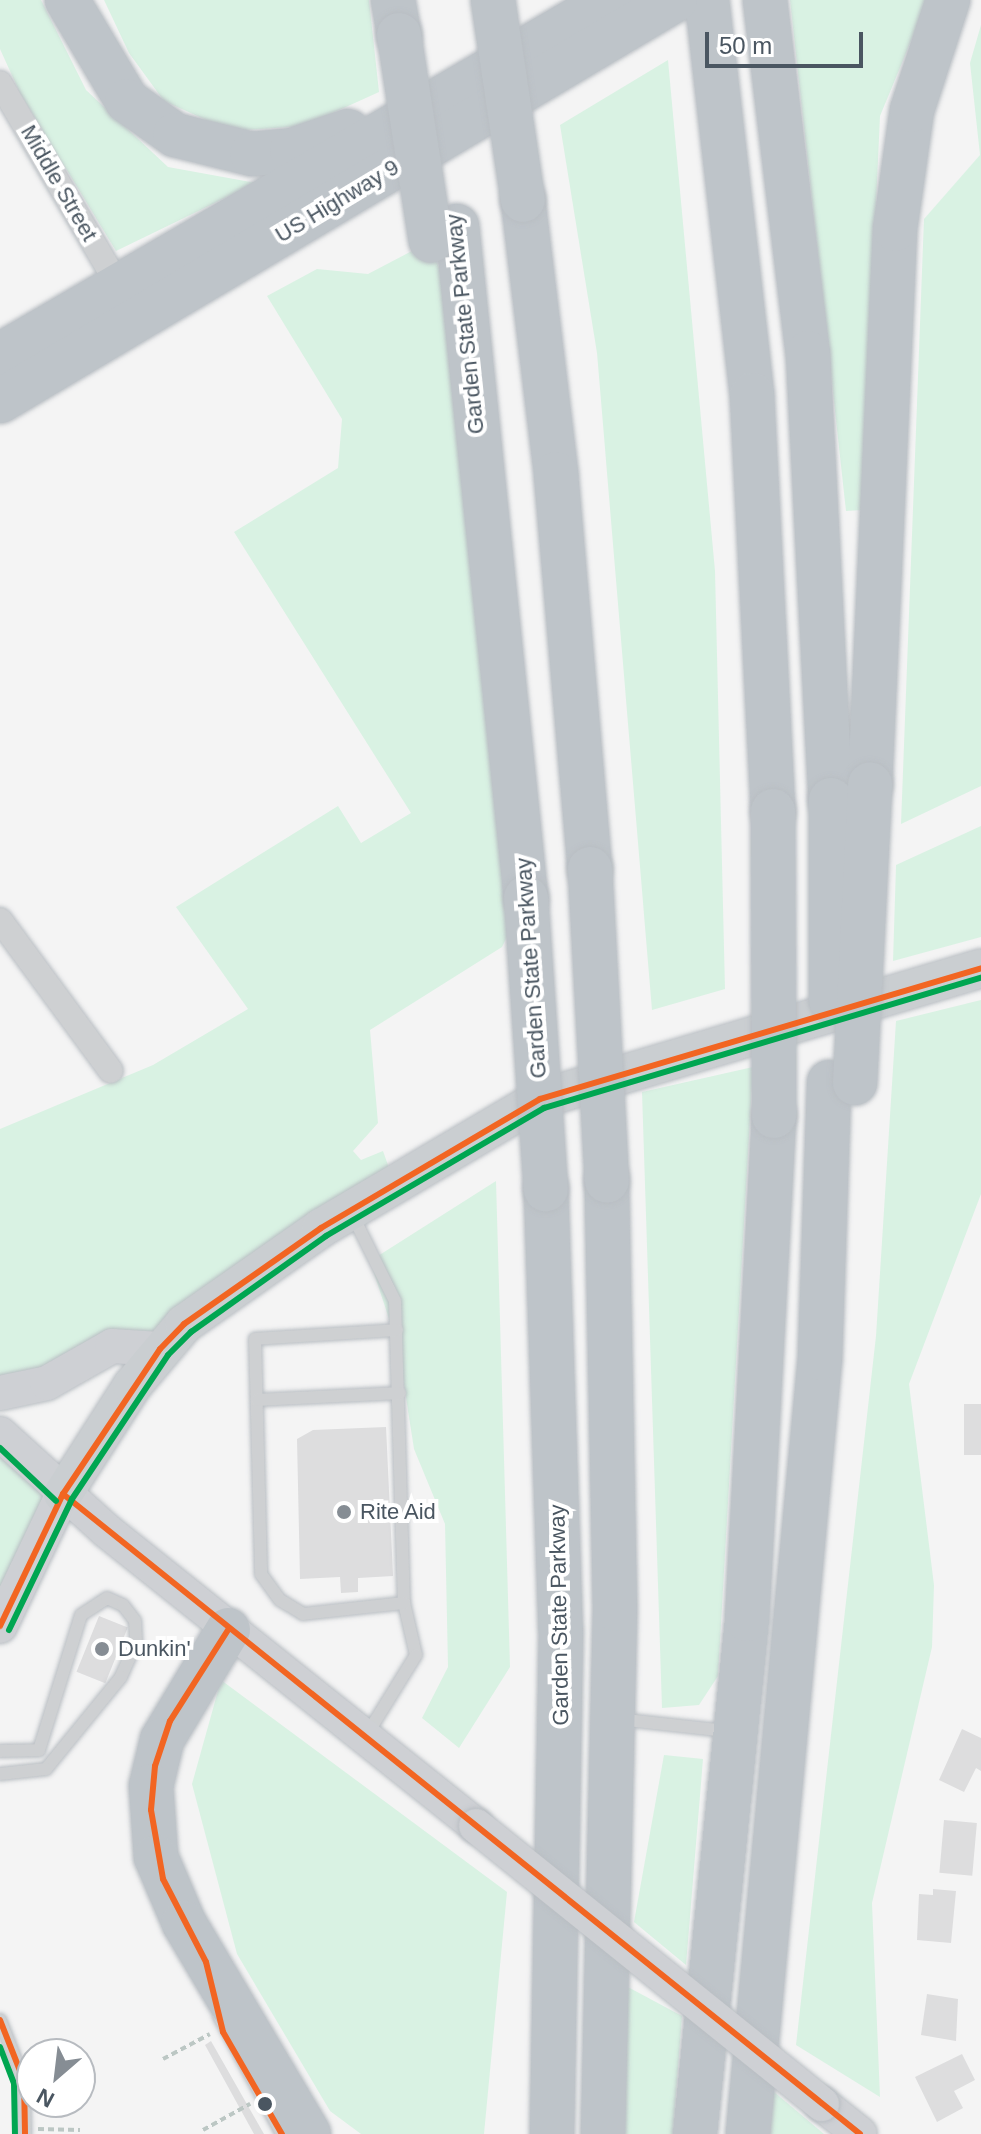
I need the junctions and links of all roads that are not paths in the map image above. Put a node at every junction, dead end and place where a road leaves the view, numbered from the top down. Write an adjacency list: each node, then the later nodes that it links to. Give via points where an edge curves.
1 (67, 0): 3 (highway, via 101,65 142,114 193,142 252,154 302,148 354,129 533,20)
2 (493, 0): 29 (highway, bridge, via 558,489 590,869 607,1181)
3 (579, 0)
4 (610, 0): 11 (highway, US Highway 9)
5 (675, 0): 13 (highway, US Highway 9)
6 (707, 0): 30 (highway, bridge, via 753,410 773,811 774,1116)
7 (948, 0): 14 (highway, via 915,97 898,202)
8 (767, 12): 14 (highway, via 807,339)
9 (409, 14): 39 (highway, Garden State Parkway, bridge, via 470,374 526,898 546,1189 561,1631)
10 (0, 83): 11 (street, Middle Street)
11 (117, 283): 12 (highway, US Highway 9)
12 (0, 355)
13 (0, 401)
14 (850, 792): 42 (highway, bridge, via 842,1083)
15 (0, 920): 17 (street)
16 (981, 968): 18 (main road, via 540,1099)
17 (111, 1071)
18 (350, 1210): 19 (lane, via 395,1301); 20 (main road, via 221,1297)
19 (397, 1330): 22 (lane); 23 (lane, via 255,1339)
20 (160, 1349): 21 (main road, via 112,1346 47,1383); 25 (main road)
21 (0, 1393)
22 (400, 1393): 23 (lane); 26 (lane)
23 (257, 1400): 26 (lane, via 261,1574 280,1600 303,1614)
24 (0, 1434): 25 (main road)
25 (63, 1494): 27 (main road); 28 (main road)
26 (404, 1603): 31 (lane, via 416,1655)
27 (0, 1626)
28 (228, 1630): 31 (main road); 34 (highway, via 170,1721 151,1786 163,1879)
29 (615, 1718): 30 (lane); 40 (highway)
30 (738, 1732): 41 (highway)
31 (364, 1739): 43 (main road, bridge)
32 (0, 1751): 33 (lane, via 39,1750 81,1615 107,1598 123,1605 135,1621 136,1643 121,1677 46,1769)
33 (0, 1774)
34 (206, 1962): 37 (lane, via 223,2032); 38 (highway)
35 (0, 2020): 36 (lane, via 24,2081)
36 (25, 2131)
37 (282, 2134)
38 (309, 2134)
39 (552, 2134)
40 (603, 2134)
41 (695, 2134)
42 (748, 2134)
43 (860, 2134)

